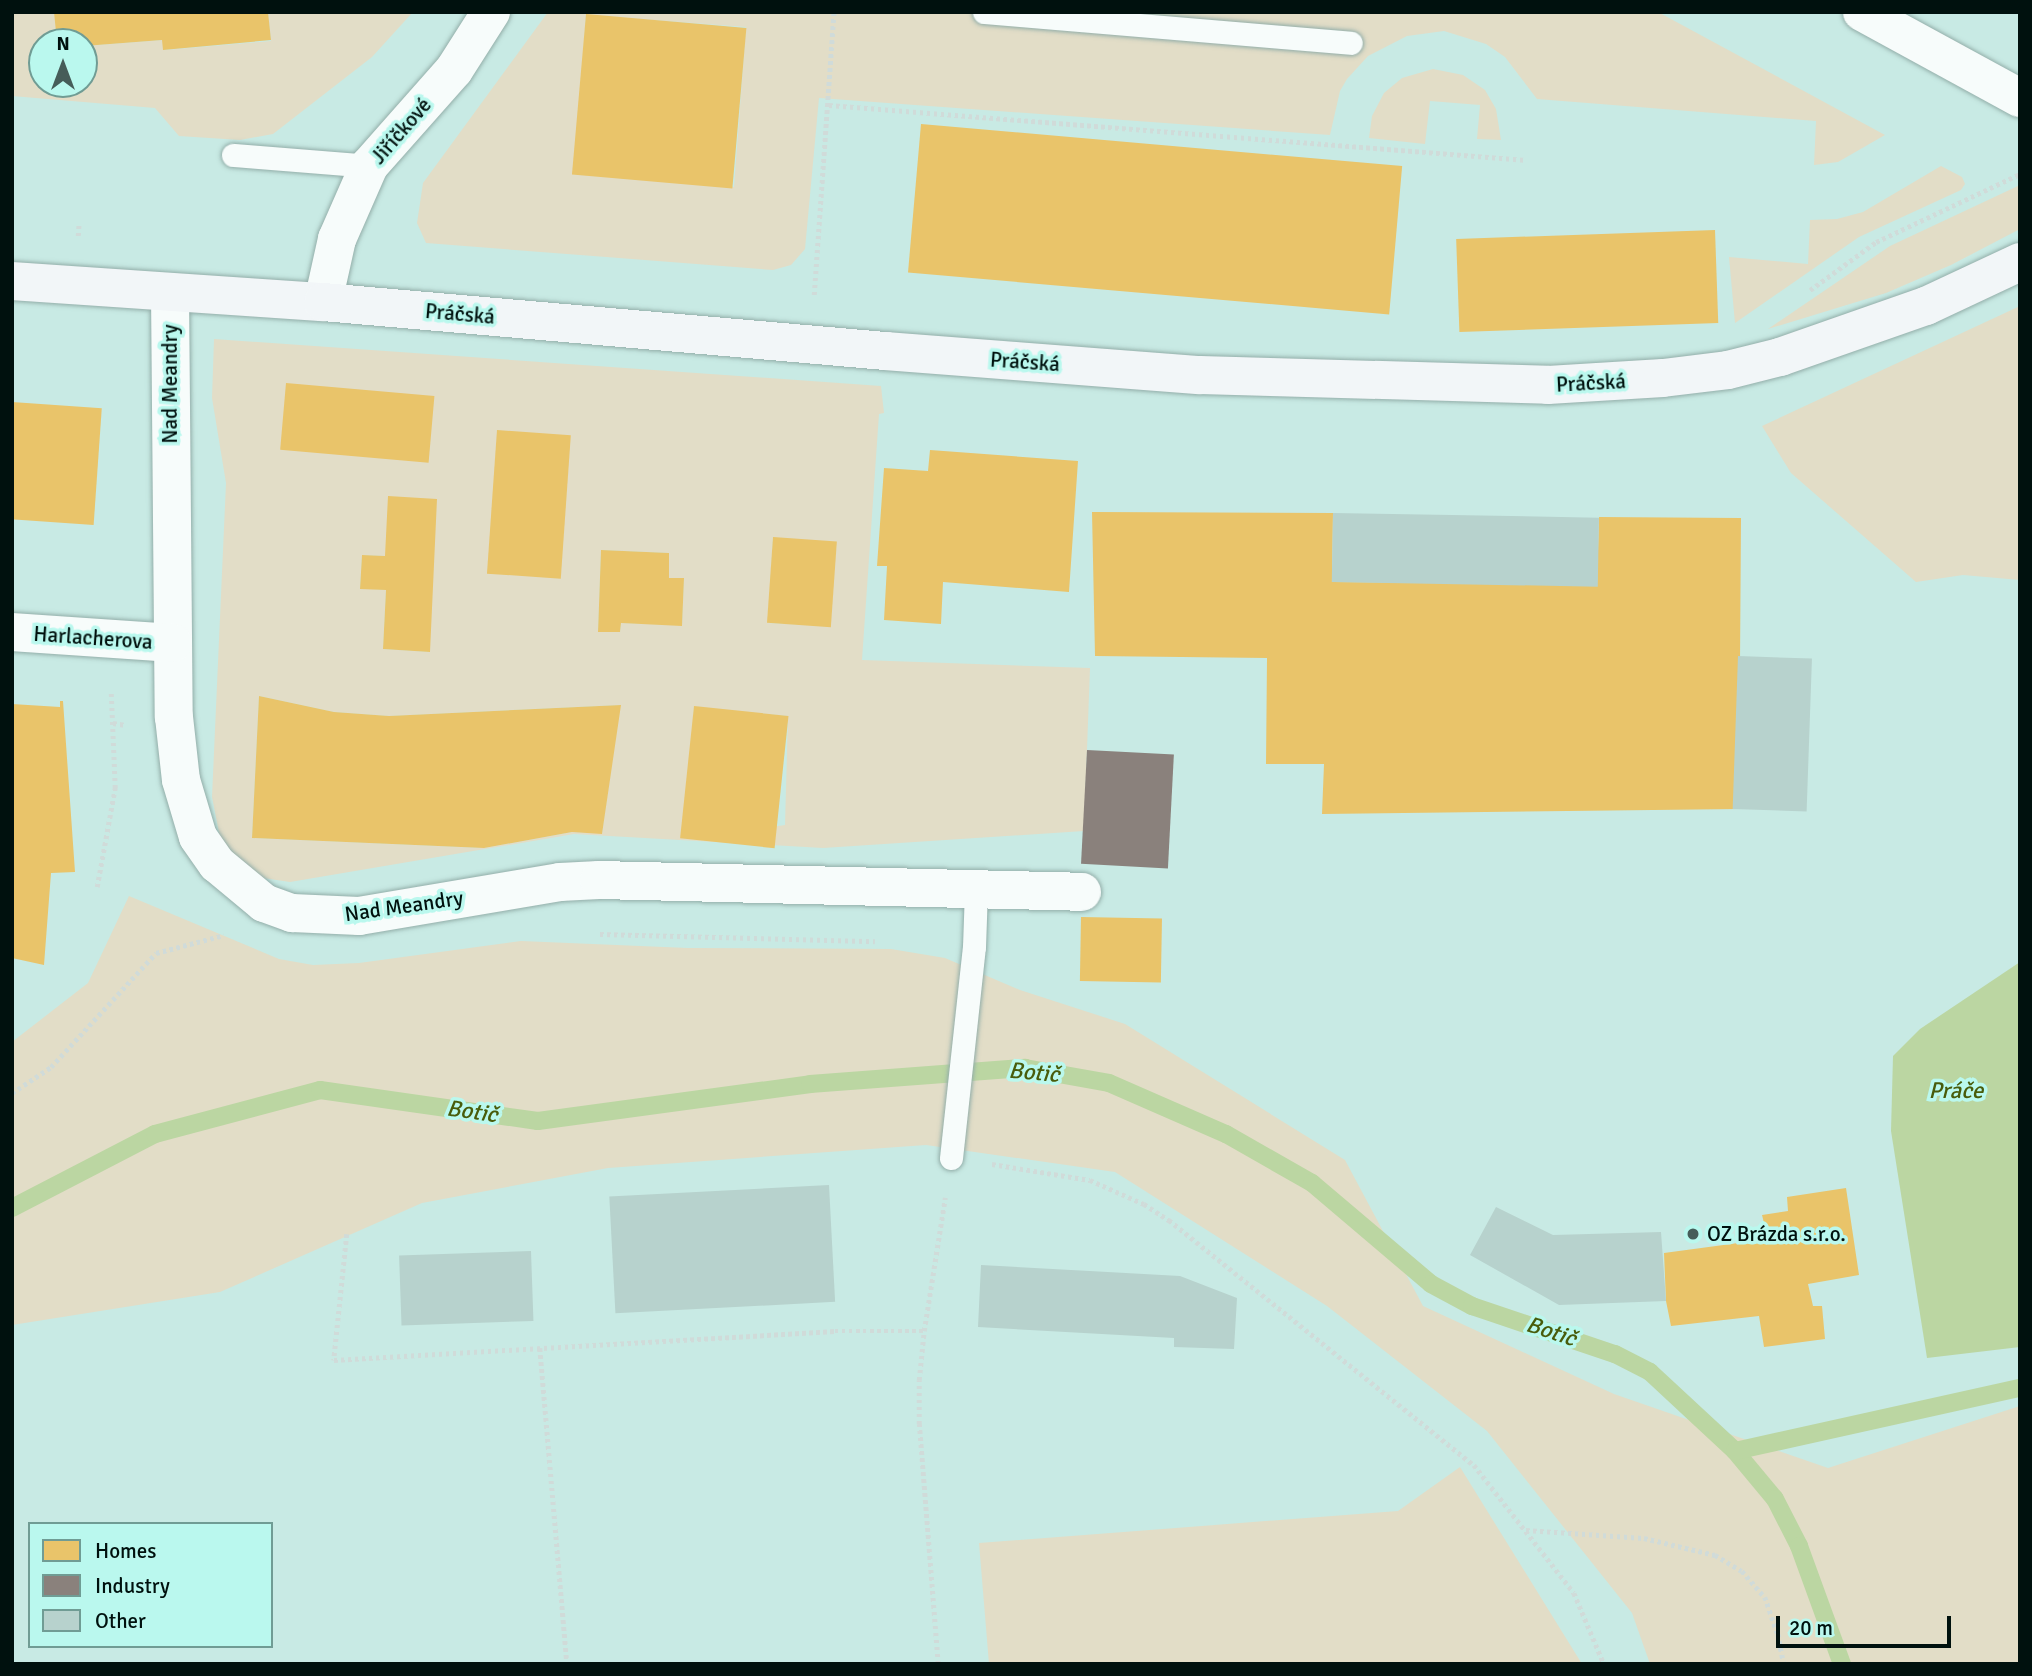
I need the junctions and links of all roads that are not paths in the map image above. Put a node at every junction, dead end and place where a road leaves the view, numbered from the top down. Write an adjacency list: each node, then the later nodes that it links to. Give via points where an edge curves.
1 (492, 12): 7 (street, Jiříčkové, via 454,70)
2 (984, 12): 4 (lane)
3 (1862, 12): 5 (street)
4 (1351, 43)
5 (2020, 98)
6 (233, 155): 7 (lane)
7 (369, 166): 11 (street, Jiříčkové, via 337,239)
8 (2020, 262): 11 (street, Práčská, via 1889,321 1780,357 1728,370 1603,384 1228,376)
9 (12, 281): 10 (street, Práčská)
10 (170, 292): 11 (street, Práčská); 13 (street, Nad Meandry)
11 (323, 302)
12 (12, 632): 13 (street, Harlacherova)
13 (173, 643): 14 (street, Nad Meandry, via 181,780 198,837 217,864 264,903 292,913 359,916 560,882 599,880)
14 (976, 890): 15 (street, Nad Meandry); 16 (lane)
15 (1082, 892)
16 (951, 1150)

